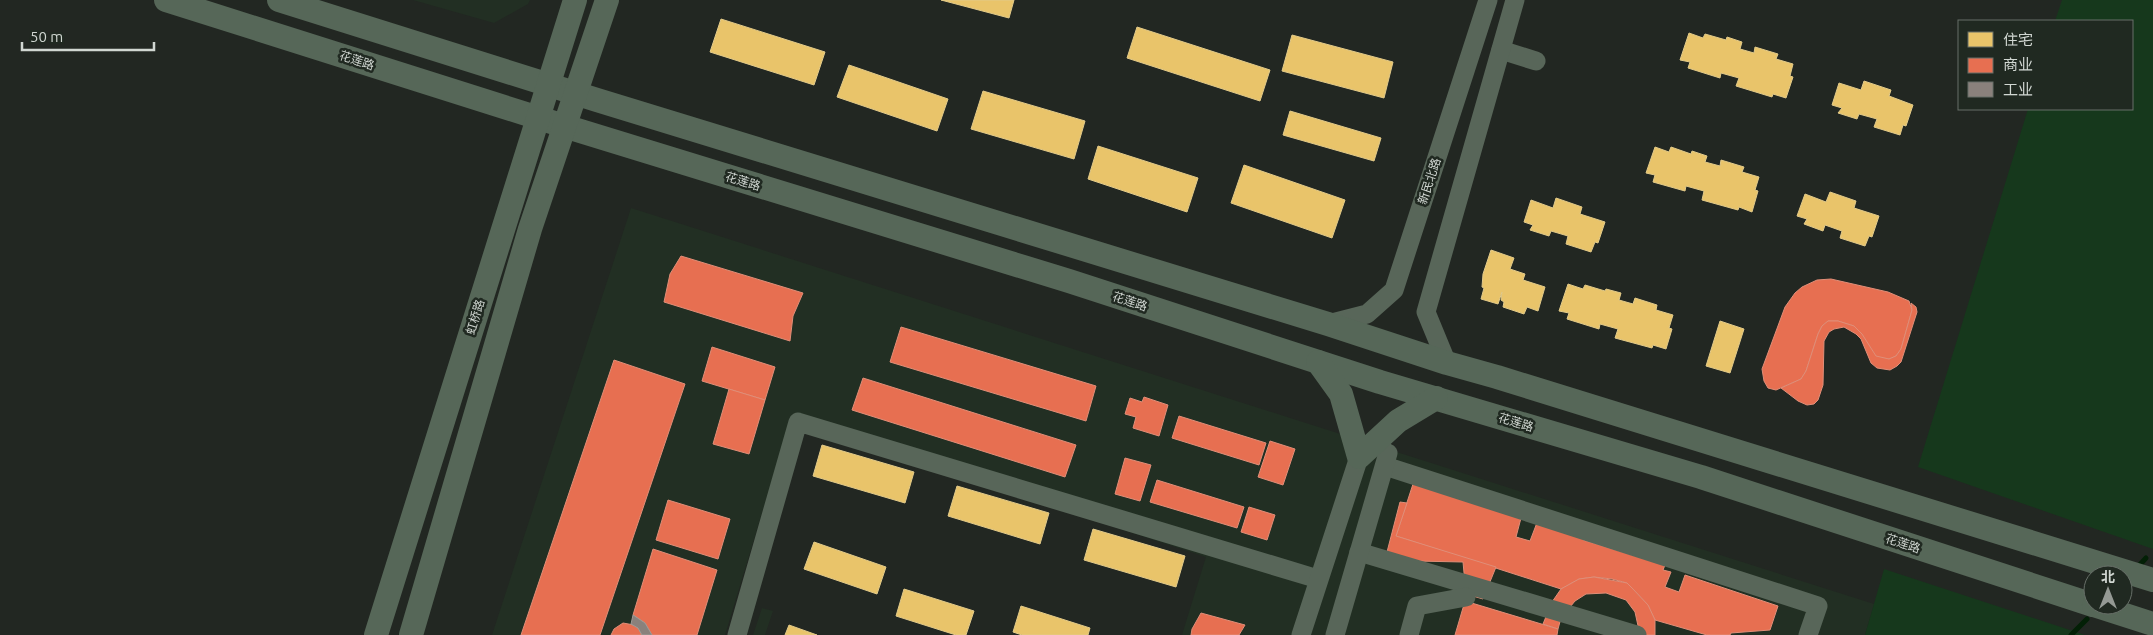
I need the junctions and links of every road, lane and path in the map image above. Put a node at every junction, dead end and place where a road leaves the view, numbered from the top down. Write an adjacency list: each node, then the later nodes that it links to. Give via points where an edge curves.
1 (166, 0): 10 (main road, 花莲路)
2 (279, 0): 7 (main road)
3 (575, 0): 11 (main road, 虹桥路)
4 (607, 0): 12 (main road)
5 (1488, 0): 19 (street, 新民北路, via 1394,290 1366,314)
6 (1515, 0): 8 (street)
7 (433, 49): 10 (main road); 11 (main road)
8 (1501, 50): 9 (street); 21 (street, via 1426,312)
9 (1536, 61)
10 (423, 81): 13 (main road, 花莲路)
11 (549, 85): 12 (main road); 13 (main road, 虹桥路)
12 (577, 94): 14 (main road); 15 (main road)
13 (537, 117): 14 (main road, 花莲路); 17 (main road, 虹桥路)
14 (564, 126): 16 (main road, 花莲路); 18 (main road)
15 (684, 127): 16 (main road); 19 (main road)
16 (674, 160): 20 (main road, 花莲路, via 1069,281)
17 (505, 220): 18 (main road); 31 (main road, 虹桥路)
18 (530, 229): 32 (main road)
19 (1328, 324): 21 (main road)
20 (1318, 362): 22 (main road, 花莲路); 23 (main road, via 1341,394)
21 (1447, 363): 26 (main road)
22 (1436, 398): 23 (main road, via 1398,421); 28 (main road, 花莲路, via 1701,477)
23 (1358, 457): 25 (street)
24 (1359, 552): 35 (street); 37 (street); 38 (street, via 1387,459 1818,606)
25 (1318, 579): 33 (street, via 798,422); 34 (street)
26 (2148, 579)
27 (1466, 597): 36 (street, via 1417,606)
28 (2083, 602)
29 (2125, 615): 30 (main road, 花莲路)
30 (2153, 624)
31 (376, 635)
32 (411, 635)
33 (737, 635)
34 (1301, 635)
35 (1334, 635)
36 (1409, 635)
37 (1637, 635)
38 (1808, 635)

